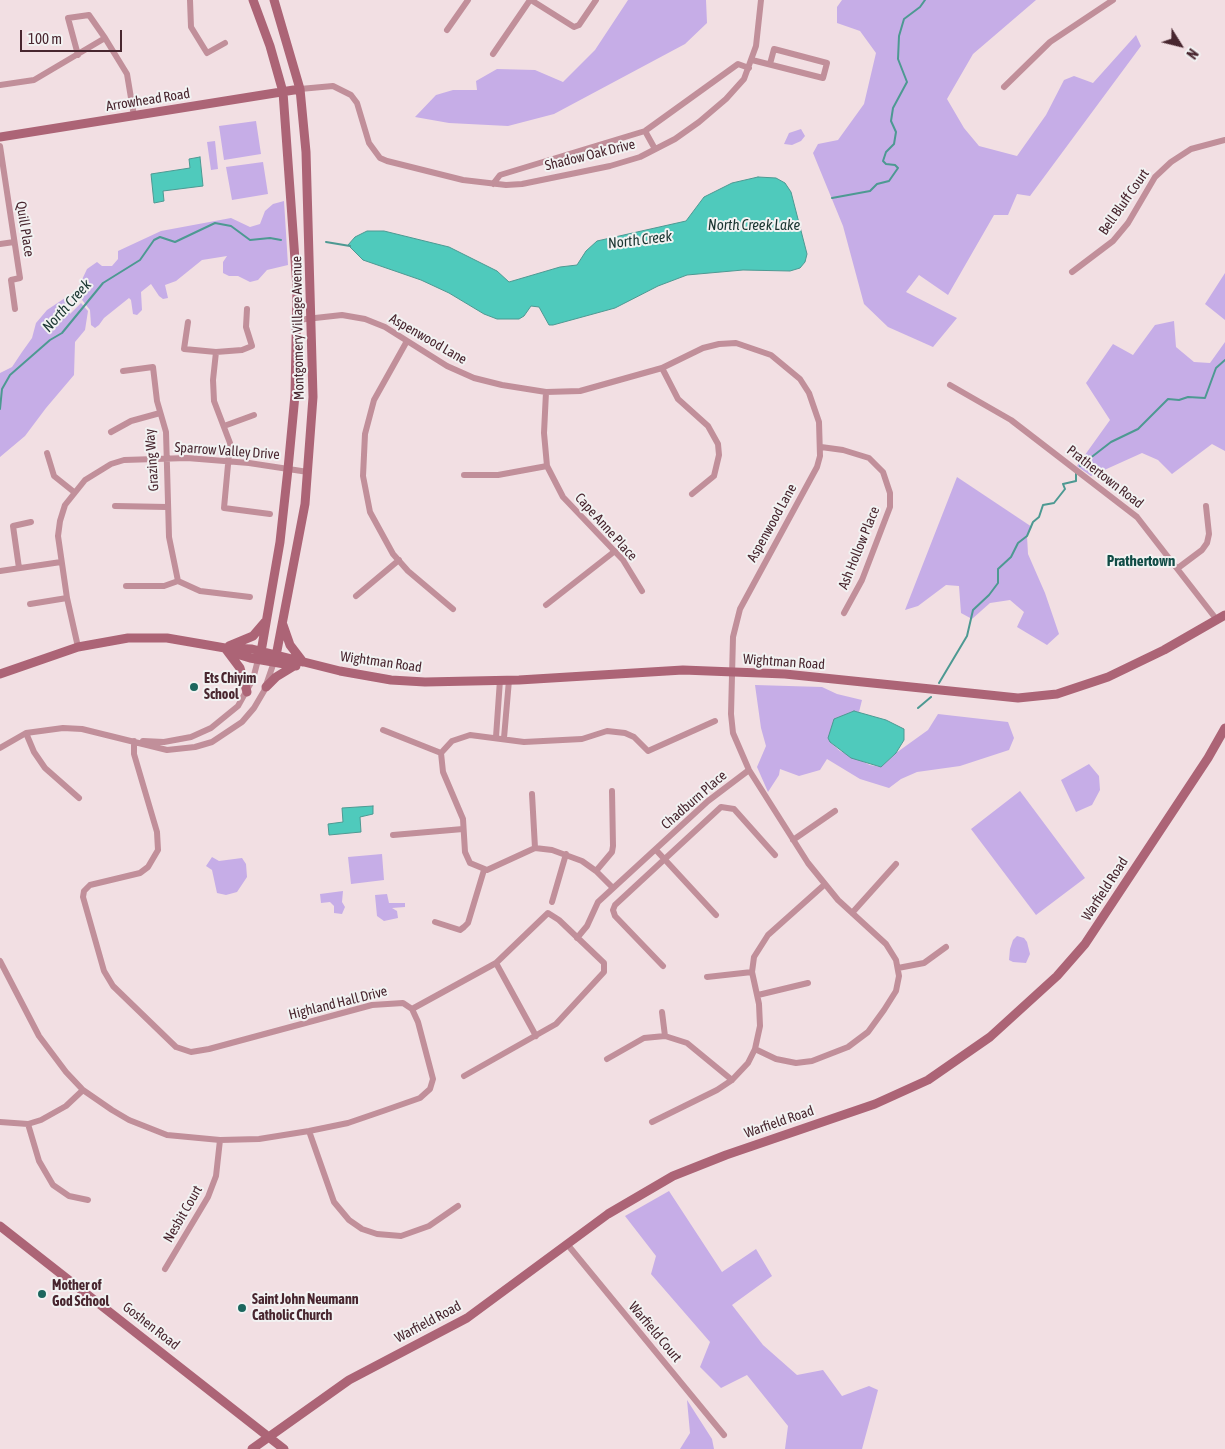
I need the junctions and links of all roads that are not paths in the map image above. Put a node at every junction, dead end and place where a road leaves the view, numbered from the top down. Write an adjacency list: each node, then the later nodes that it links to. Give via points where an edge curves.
1 (190, 0): 11 (street, via 191,26 207,53)
2 (253, 0): 20 (main road, Montgomery Village Avenue)
3 (274, 0): 19 (main road, Montgomery Village Avenue)
4 (468, 0): 9 (street)
5 (530, 0): 6 (street, via 574,27 579,25); 12 (street)
6 (596, 0)
7 (761, 0): 14 (street, Shadow Oak Drive)
8 (1113, 0): 18 (street, via 1050,42)
9 (447, 30)
10 (105, 38): 13 (street); 13 (street, via 89,15 68,18); 21 (street, via 127,74)
11 (224, 42)
12 (492, 54)
13 (78, 55): 17 (street, via 34,80)
14 (752, 60): 15 (street); 16 (street, Shadow Oak Drive)
15 (770, 64): 15 (street, via 823,78 828,63 774,49)
16 (749, 68): 22 (street, Shadow Oak Drive, via 738,64); 26 (street, Shadow Oak Drive, via 744,79 716,109)
17 (0, 85)
18 (1004, 87)
19 (300, 89): 20 (main road, Arrowhead Road); 28 (street, Shadow Oak Drive, via 333,86 351,95 357,103 369,144 380,158 463,180); 34 (main road, Montgomery Village Avenue, via 306,152)
20 (283, 92): 21 (main road, Arrowhead Road); 35 (main road, Montgomery Village Avenue)
21 (134, 116): 23 (main road, Arrowhead Road)
22 (645, 131): 26 (street); 28 (street, Shadow Oak Drive, via 500,175)
23 (0, 137)
24 (1225, 140): 31 (street, Bell Bluff Court, via 1191,149 1171,162 1149,185 1114,241)
25 (0, 146): 27 (street, Quill Place)
26 (656, 150): 28 (street, Shadow Oak Drive, via 625,162 575,173 522,184)
27 (1, 168): 29 (street, Quill Place)
28 (493, 184)
29 (14, 242): 30 (street); 32 (street, Quill Place, via 20,278 11,280)
30 (0, 244)
31 (1072, 272)
32 (15, 309)
33 (247, 309): 38 (street, via 246,327 252,346)
34 (312, 318): 35 (street, Aspenwood Lane); 37 (street, Aspenwood Lane, via 342,315 364,319); 53 (main road, Montgomery Village Avenue, via 313,397)
35 (297, 320): 52 (main road, Montgomery Village Avenue, via 295,395)
36 (188, 322): 38 (street, via 184,348)
37 (407, 341): 42 (street, Aspenwood Lane, via 447,366 474,378 502,386); 63 (street, via 374,400 363,450 363,476 370,512 382,537)
38 (216, 352): 45 (street, via 213,392)
39 (662, 368): 42 (street, Aspenwood Lane, via 580,391); 47 (street, Aspenwood Lane, via 689,353 719,344 736,343 771,355 800,379 809,393 819,422); 56 (street, via 678,399 708,426 718,444 714,476)
40 (123, 371): 43 (street, Grazing Way, via 153,367)
41 (950, 384): 66 (street, Prathertown Road, via 1011,420 1120,502 1142,523)
42 (546, 392): 51 (street, Cape Anne Place, via 544,433)
43 (160, 413): 46 (street, via 131,421); 49 (street, Grazing Way, via 166,432)
44 (254, 415): 45 (street)
45 (224, 426): 50 (street, via 230,443)
46 (111, 432)
47 (821, 447): 77 (street, Ash Hollow Place, via 869,458 883,472 890,493 890,507 866,571); 86 (street, Aspenwood Lane, via 817,468 740,609 733,637)
48 (47, 453): 55 (street, via 54,476)
49 (168, 459): 50 (street, Sparrow Valley Drive); 55 (street, Sparrow Valley Drive, via 124,460 112,464 85,480); 59 (street, Grazing Way)
50 (229, 462): 52 (street, Sparrow Valley Drive); 60 (street, via 224,508)
51 (547, 466): 54 (street, via 498,475); 62 (street, Cape Anne Place, via 570,507)
52 (288, 469): 53 (street, Sparrow Valley Drive); 79 (main road, Montgomery Village Avenue, via 280,542)
53 (308, 472): 80 (main road, Montgomery Village Avenue)
54 (464, 475)
55 (74, 492): 64 (street, Sparrow Valley Drive, via 60,521 58,536)
56 (692, 494)
57 (115, 506): 59 (street)
58 (1206, 506): 66 (street, via 1207,543)
59 (167, 507): 68 (street, Grazing Way)
60 (270, 514)
61 (32, 522): 65 (street, via 13,526)
62 (615, 551): 70 (street, Cape Anne Place); 75 (street)
63 (399, 560): 71 (street); 76 (street)
64 (62, 562): 65 (street); 73 (street, Sparrow Valley Drive)
65 (19, 568): 67 (street)
66 (1178, 568): 78 (street, Prathertown Road)
67 (0, 571)
68 (178, 581): 69 (street, via 164,586); 72 (street, via 200,590)
69 (126, 586)
70 (642, 591)
71 (356, 596)
72 (250, 597)
73 (67, 598): 74 (street); 81 (street, Sparrow Valley Drive)
74 (30, 604)
75 (546, 605)
76 (454, 610)
77 (844, 613)
78 (1221, 617): 86 (main road, Wightman Road, via 1108,677 1057,694 1035,697)
79 (266, 620): 82 (main road, via 253,636); 83 (main road, Montgomery Village Avenue)
80 (282, 625): 84 (main road, Montgomery Village Avenue); 85 (main road)
81 (78, 647): 82 (main road, Wightman Road, via 128,638 167,638); 87 (main road, Wightman Road)
82 (230, 648): 83 (main road, Wightman Road); 90 (main road)
83 (260, 656): 84 (main road, Wightman Road); 90 (street)
84 (275, 660): 85 (main road, Wightman Road); 89 (street)
85 (299, 664): 88 (main road, Wightman Road, via 312,669 323,668 391,680); 89 (main road)
86 (731, 672): 88 (main road, Wightman Road, via 683,670); 99 (street, Aspenwood Lane, via 733,732)
87 (0, 674)
88 (504, 680): 95 (street)
89 (266, 687): 96 (street, via 242,722 212,742 167,750)
90 (247, 692): 96 (street, via 229,714 211,728 191,737 164,742)
91 (715, 721): 95 (street, via 648,751 634,737 616,731 582,739 524,742)
92 (1225, 728): 148 (main road, Warfield Road, via 1085,944 1057,976 990,1038 928,1080 875,1104 673,1176 608,1214)
93 (383, 730): 98 (street)
94 (26, 733): 96 (street, via 64,728); 97 (street); 102 (street, via 45,768)
95 (500, 738): 98 (street, via 470,735 452,741)
96 (134, 741): 131 (street, Highland Hall Drive, via 134,754 157,832 158,850 148,867 140,873 90,885 83,898 108,979 169,1040 181,1050 196,1052 372,1005 398,1002)
97 (0, 748)
98 (441, 753): 104 (street, via 443,772 460,810)
99 (749, 770): 106 (street, Aspenwood Lane); 108 (street, Chadburn Place, via 708,801)
100 (612, 791): 114 (street, via 612,852)
101 (532, 794): 107 (street)
102 (79, 798)
103 (834, 811): 106 (street)
104 (464, 829): 105 (street); 113 (street, via 466,857 470,863)
105 (392, 835)
106 (793, 840): 115 (street, Aspenwood Lane)
107 (535, 848): 109 (street); 113 (street, via 496,868)
108 (656, 850): 111 (street); 116 (street, Chadburn Place)
109 (566, 854): 114 (street); 117 (street)
110 (775, 855): 111 (street, Chadburn Place, via 734,809 728,807 721,808)
111 (664, 859): 119 (street); 125 (street, Chadburn Place, via 615,904 613,910 615,916)
112 (896, 864): 118 (street)
113 (484, 870): 120 (street, via 468,923 460,930)
114 (596, 871): 116 (street)
115 (824, 885): 118 (street, Aspenwood Lane); 127 (street, via 768,935 754,957)
116 (614, 888): 121 (street, Chadburn Place, via 594,907 587,926)
117 (552, 902)
118 (852, 913): 126 (street, Aspenwood Lane, via 886,944)
119 (716, 915)
120 (435, 922)
121 (577, 938): 124 (street, via 548,913); 133 (street, via 604,963 604,972 556,1024)
122 (946, 947): 126 (street, via 924,962)
123 (0, 961): 139 (street, via 51,1055)
124 (496, 963): 131 (street); 133 (street)
125 (663, 966)
126 (898, 968): 135 (street, via 894,996 868,1032 848,1047 812,1061 796,1063 776,1059)
127 (752, 972): 128 (street); 130 (street)
128 (707, 977)
129 (808, 983): 130 (street)
130 (758, 995): 135 (street, via 760,1026)
131 (412, 1009): 143 (street, via 433,1079 430,1089 420,1098 392,1108 348,1123)
132 (662, 1012): 134 (street)
133 (536, 1036): 137 (street)
134 (665, 1036): 136 (street, via 644,1038); 138 (street, via 687,1043)
135 (754, 1049): 138 (street, via 748,1062)
136 (607, 1059)
137 (464, 1076)
138 (732, 1080): 141 (street)
139 (83, 1090): 142 (street, via 54,1114); 144 (street, via 112,1110 150,1129 184,1138)
140 (0, 1122): 142 (street)
141 (652, 1122)
142 (28, 1124): 145 (street, via 39,1161 53,1185 69,1196)
143 (309, 1131): 144 (street, via 259,1139); 146 (street, via 334,1202 362,1229 401,1236 429,1226)
144 (220, 1140): 149 (street, Nesbit Court, via 216,1176 208,1197)
145 (88, 1200)
146 (458, 1206)
147 (0, 1226): 151 (main road, Goshen Road)
148 (567, 1244): 150 (street, Warfield Court); 151 (main road, Warfield Road, via 467,1318 349,1380)
149 (165, 1269)
150 (724, 1435)
151 (268, 1436): 152 (main road, Warfield Road); 153 (main road, Goshen Road)
152 (252, 1449)
153 (284, 1449)

